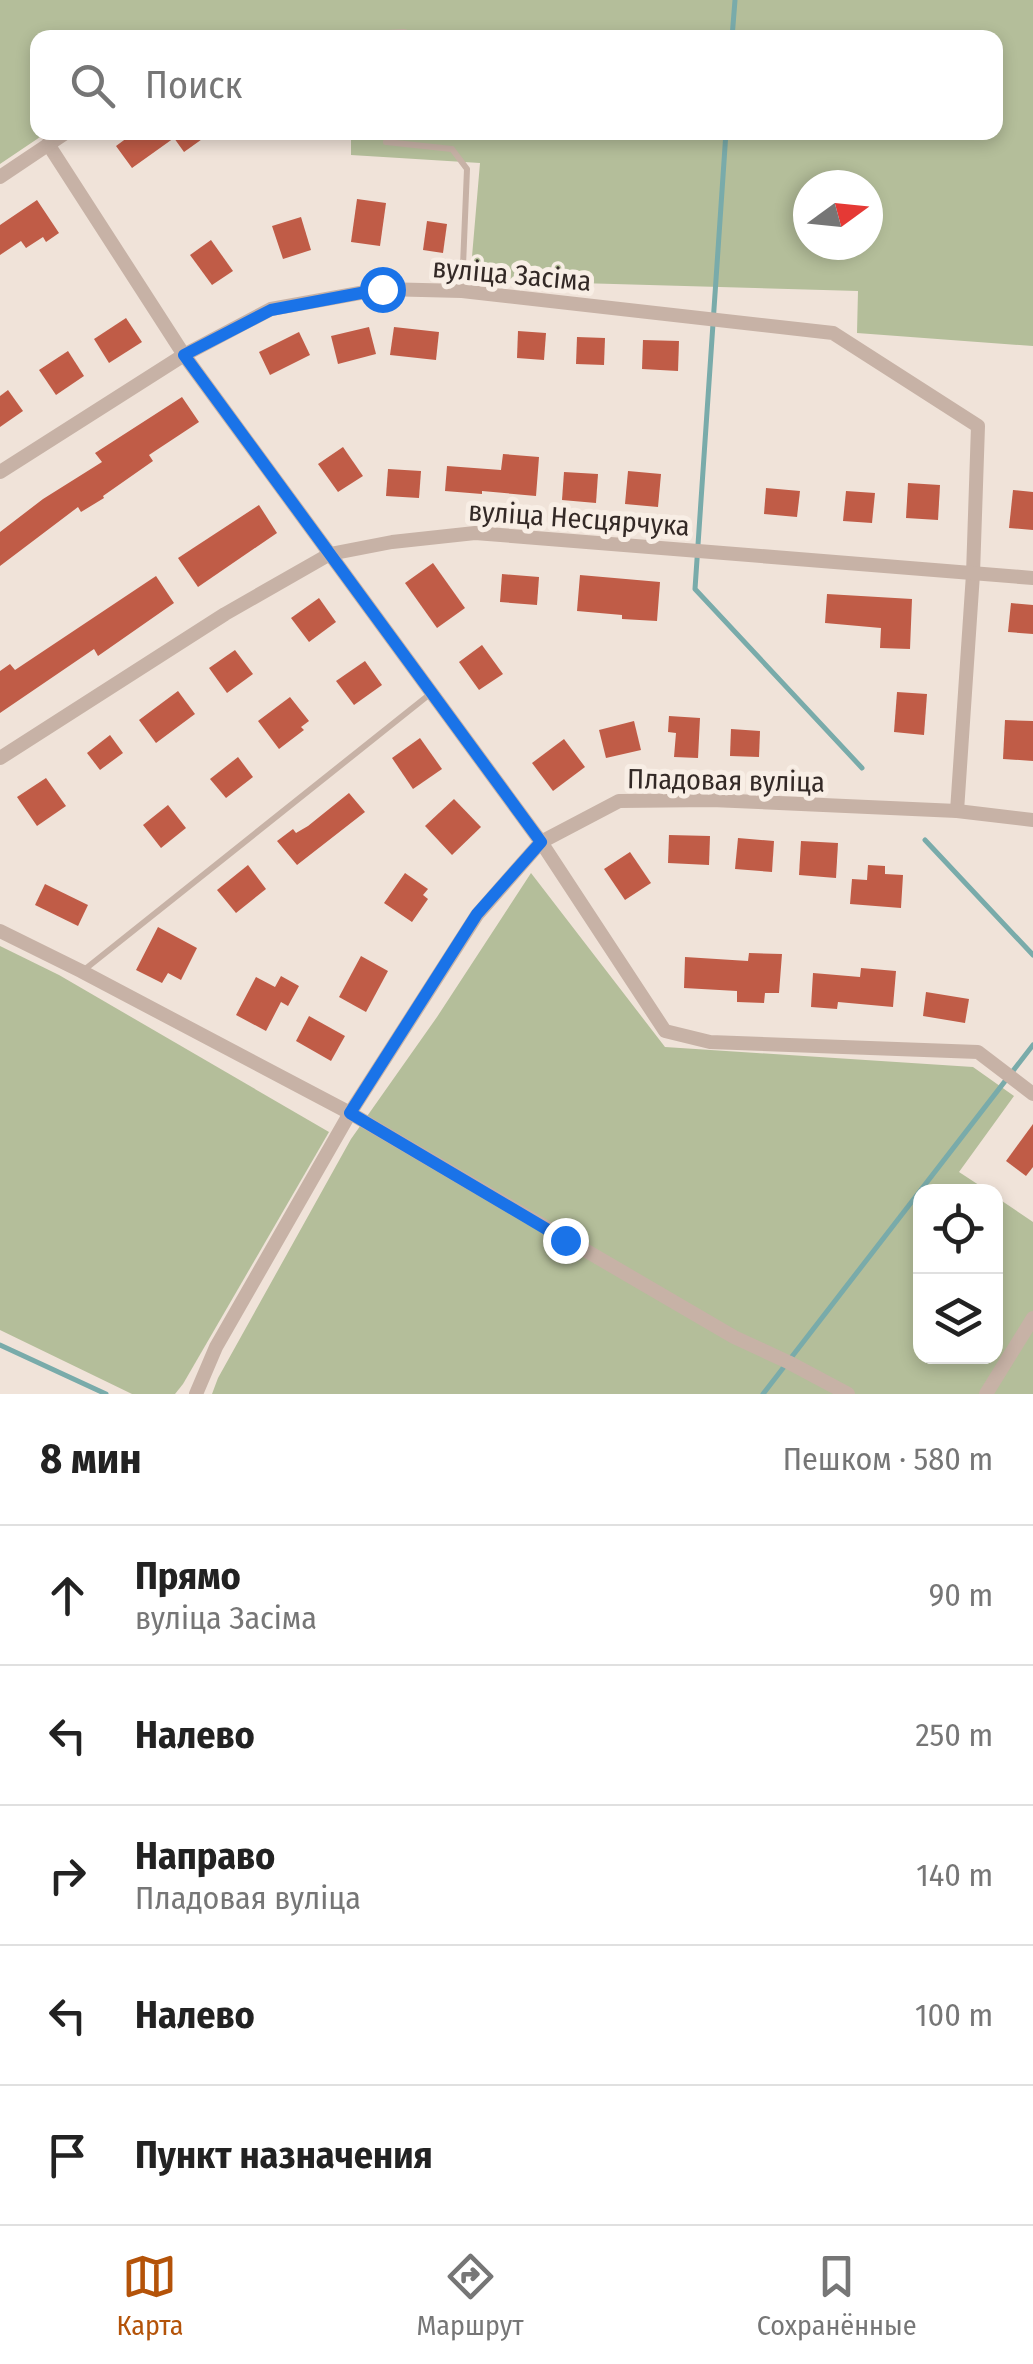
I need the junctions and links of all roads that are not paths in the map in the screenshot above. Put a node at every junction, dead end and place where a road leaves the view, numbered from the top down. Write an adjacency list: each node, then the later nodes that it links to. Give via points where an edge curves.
1 (54, 140): 3 (street)
2 (386, 142): 5 (lane, via 452,149 467,168)
3 (48, 144): 4 (street); 6 (street)
4 (0, 177)
5 (462, 291): 6 (street, вуліца Засіма, via 382,289 271,310); 9 (street, вуліца Засіма, via 834,333 978,426)
6 (184, 355): 7 (street, вуліца Засіма); 8 (street)
7 (0, 472)
8 (330, 554): 9 (street, вуліца Несцярчука, via 475,533); 11 (street); 12 (street, вуліца Несцярчука)
9 (973, 574): 10 (street, вуліца Несцярчука); 13 (street)
10 (1033, 578)
11 (430, 693): 15 (street); 17 (lane)
12 (0, 758)
13 (957, 812): 14 (street, Пладовая вуліца); 15 (street, Пладовая вуліца, via 619,801)
14 (1033, 820)
15 (541, 842): 18 (street, via 665,1031 710,1042 978,1052); 19 (street, Пладовая вуліца, via 477,914)
16 (0, 931): 17 (street)
17 (82, 971): 19 (street)
18 (1033, 1094)
19 (350, 1113): 21 (street, Пладовая вуліца, via 216,1346); 22 (street, via 734,1337)
20 (1033, 1318): 23 (street)
21 (196, 1394)
22 (848, 1394)
23 (986, 1394)

